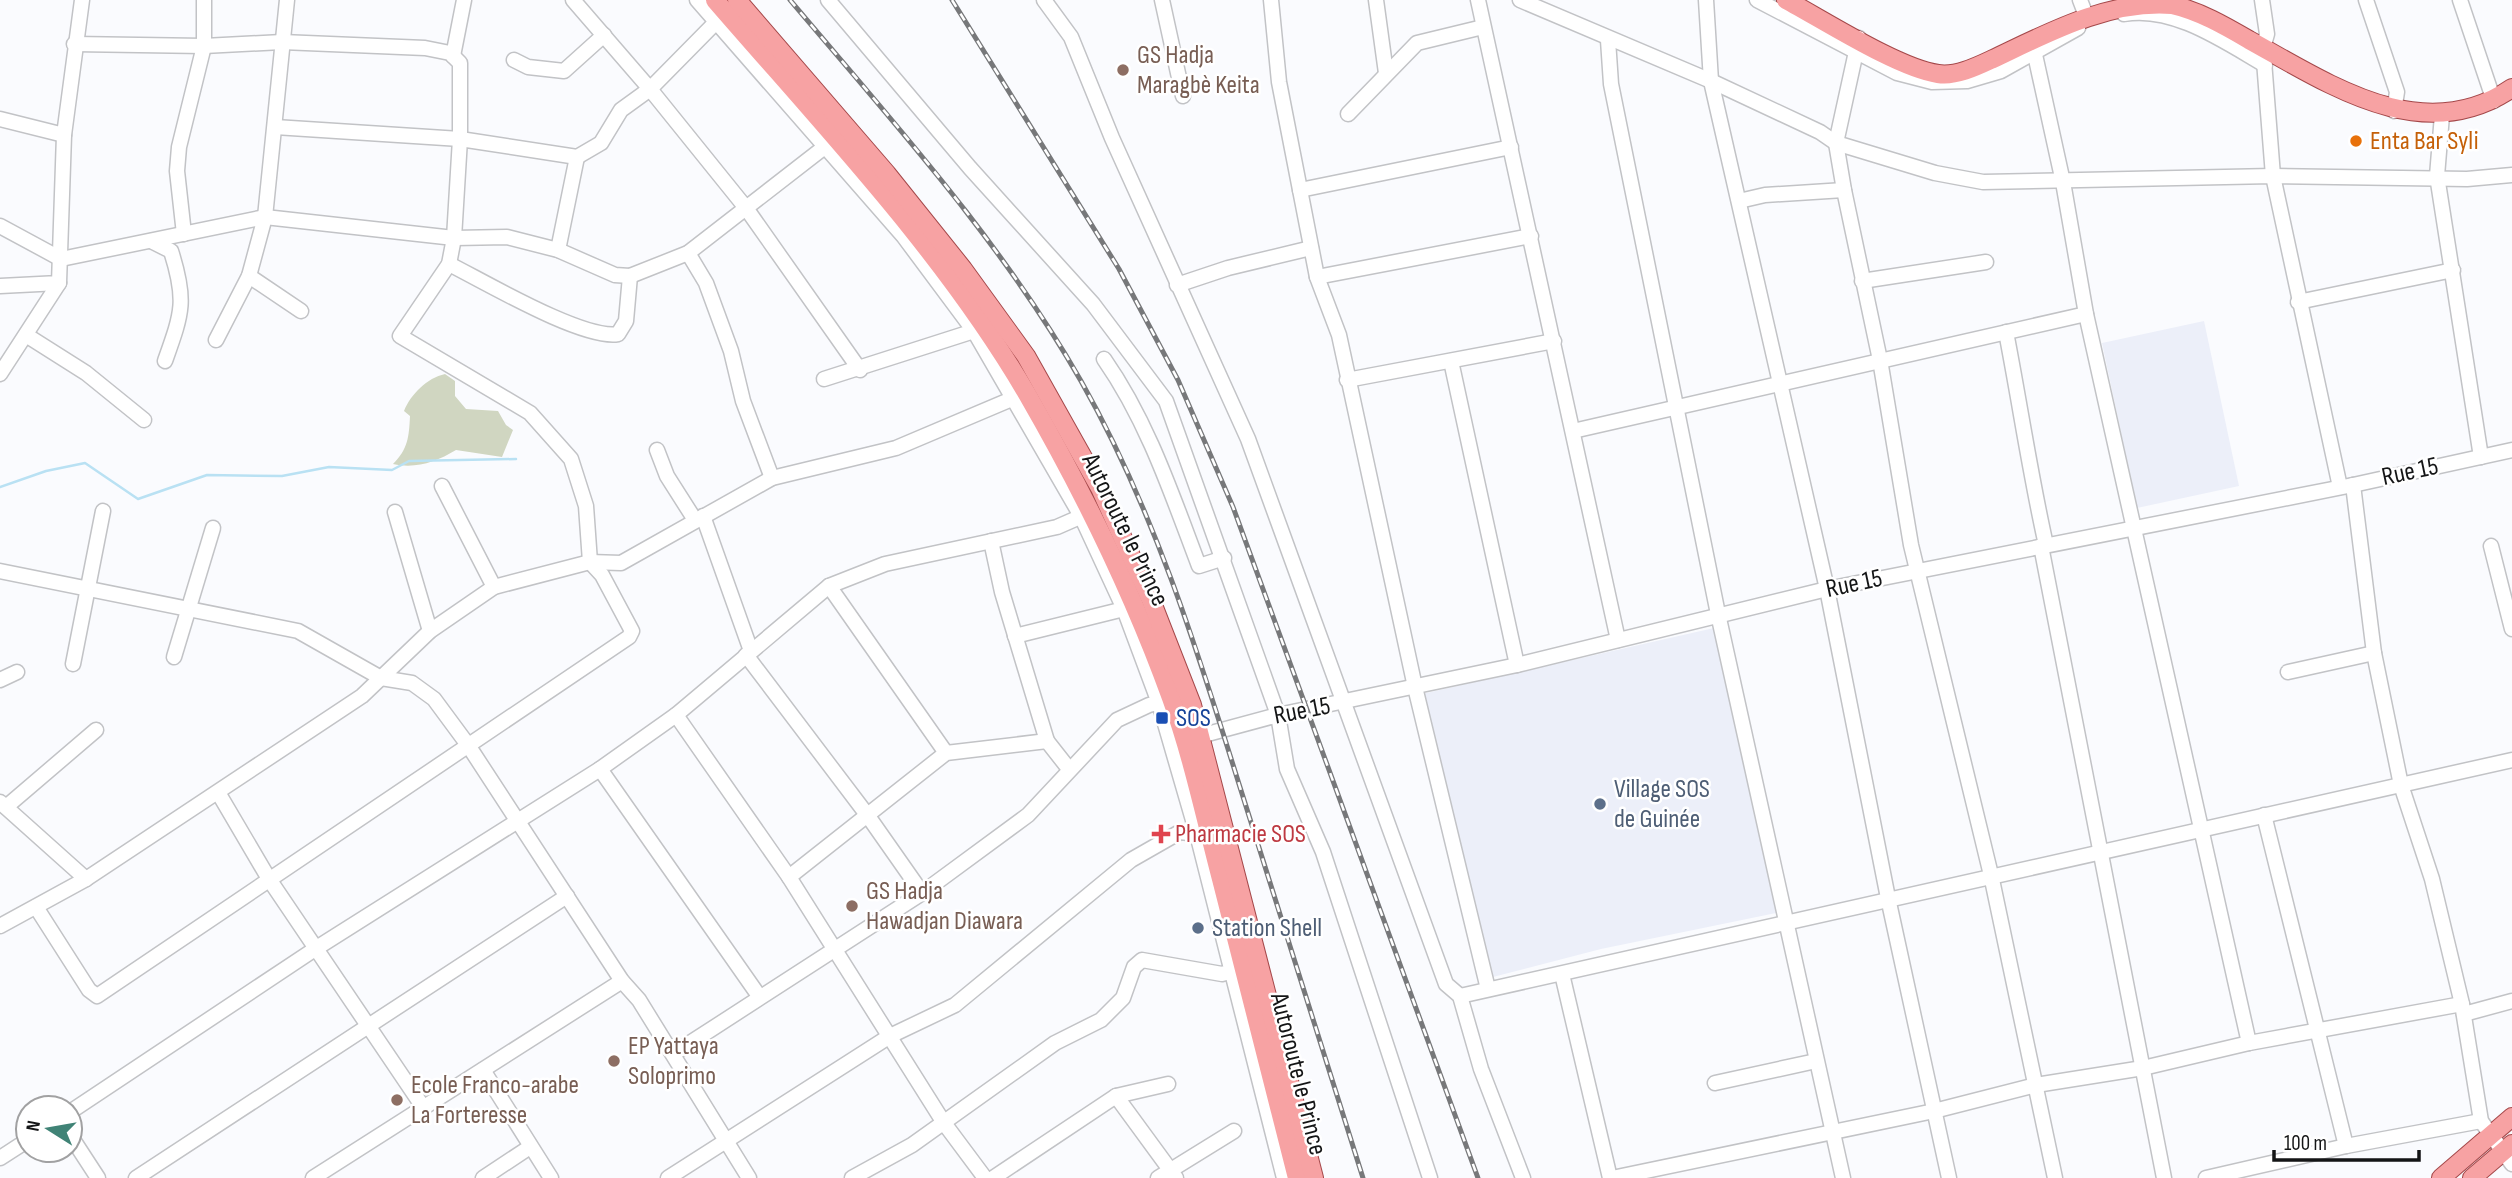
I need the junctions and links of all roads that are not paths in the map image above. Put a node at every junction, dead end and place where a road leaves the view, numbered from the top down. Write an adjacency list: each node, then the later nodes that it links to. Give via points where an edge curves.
1 (82, 0): 27 (street)
2 (204, 0): 29 (street)
3 (287, 0): 26 (street)
4 (464, 0): 31 (street)
5 (573, 0): 24 (street)
6 (697, 0): 22 (street)
7 (828, 0): 115 (street, via 970,169 1093,304 1166,401)
8 (1044, 0): 77 (street, via 1071,37)
9 (1162, 0): 38 (street)
10 (1271, 0): 55 (street, via 1279,82)
11 (1376, 0): 34 (street)
12 (1478, 0): 23 (street)
13 (1520, 0): 25 (street)
14 (1706, 0): 35 (street)
15 (1757, 0): 28 (street)
16 (1786, 0): 28 (main road)
17 (2262, 0): 32 (street, via 2267,34)
18 (2366, 0): 40 (street, via 2397,92)
19 (2460, 0): 39 (street)
20 (2170, 2): 21 (main road); 32 (main road, via 2214,20)
21 (2083, 7): 30 (main road)
22 (724, 8): 36 (street); 47 (main road, Autoroute le Prince); 145 (main road, Autoroute le Prince, via 887,174 1026,356 1100,488 1151,600)
23 (1483, 27): 34 (street, via 1417,43); 49 (street)
24 (604, 35): 33 (street, via 564,71 528,67); 36 (street)
25 (1608, 40): 35 (street); 97 (street, via 1611,84)
26 (282, 43): 29 (street); 31 (street, via 425,48); 44 (street)
27 (74, 44): 29 (street); 45 (street)
28 (1858, 44): 30 (main road, via 1941,75); 48 (street)
29 (204, 46): 61 (street, via 179,147)
30 (2032, 47): 32 (street, via 2091,21 2132,13 2167,17); 54 (street)
31 (453, 56): 46 (street, via 460,63)
32 (2264, 56): 40 (main road); 52 (street)
33 (514, 60)
34 (1386, 73): 41 (street)
35 (1711, 80): 48 (street); 57 (street)
36 (650, 89): 50 (street, via 621,110 601,143); 58 (street)
37 (2512, 89): 39 (main road)
38 (1183, 96)
39 (2494, 101): 42 (main road)
40 (2394, 111): 42 (main road)
41 (1348, 114)
42 (2442, 115): 53 (street)
43 (0, 119): 45 (street)
44 (275, 127): 46 (street); 59 (street)
45 (64, 135): 68 (street)
46 (460, 139): 50 (street); 63 (street)
47 (830, 143): 58 (street); 82 (street); 96 (main road, Autoroute le Prince, via 950,280)
48 (1836, 143): 54 (street, via 1935,173 1983,182); 56 (street)
49 (1511, 147): 55 (street); 62 (street)
50 (577, 157): 66 (street)
51 (2512, 174): 53 (street, via 2467,179)
52 (2273, 176): 53 (street); 54 (street); 79 (street)
53 (2437, 176): 71 (street)
54 (2063, 182): 81 (street)
55 (1300, 190): 65 (street)
56 (1844, 190): 57 (street); 75 (street)
57 (1739, 201): 95 (street)
58 (746, 208): 67 (street); 91 (street)
59 (265, 217): 61 (street); 63 (street); 72 (street)
60 (0, 226): 68 (street)
61 (184, 234): 64 (street)
62 (1531, 236): 74 (street); 86 (street)
63 (454, 238): 66 (street, via 507,237); 70 (street)
64 (151, 241): 68 (street); 89 (street, via 171,251 180,277 181,316)
65 (1311, 248): 74 (street); 77 (street)
66 (558, 250): 73 (street, via 615,275)
67 (688, 253): 73 (street); 103 (street, via 706,283)
68 (61, 259): 76 (street)
69 (1986, 262): 75 (street)
70 (449, 264): 73 (street, via 606,336 618,334 625,321); 116 (street, via 400,336 530,412 571,459 586,506)
71 (2453, 270): 79 (street); 102 (street)
72 (249, 276): 80 (street); 85 (street)
73 (630, 276)
74 (1317, 277): 94 (street, via 1339,335)
75 (1862, 281): 88 (street)
76 (59, 283): 78 (street); 84 (street)
77 (1177, 285): 141 (street, via 1248,439)
78 (0, 286)
79 (2298, 302): 105 (street)
80 (301, 311)
81 (2086, 314): 83 (street); 111 (street)
82 (974, 331): 91 (street); 96 (street)
83 (2006, 332): 88 (street); 113 (street)
84 (26, 335): 92 (street); 98 (street, via 86,373)
85 (216, 340)
86 (1555, 341): 90 (street); 99 (street)
87 (1104, 359): 115 (street, via 1150,439 1199,566)
88 (1880, 360): 95 (street); 118 (street, via 1906,519)
89 (165, 361)
90 (1451, 361): 94 (street); 134 (street)
91 (860, 370): 93 (street)
92 (0, 374)
93 (824, 379)
94 (1347, 380): 139 (street)
95 (1782, 383): 97 (street); 122 (street)
96 (1020, 395): 103 (street, via 896,448); 108 (main road, Autoroute le Prince)
97 (1676, 408): 99 (street); 125 (street)
98 (144, 420)
99 (1573, 431): 129 (street)
100 (657, 450): 109 (street, via 667,476)
101 (2512, 452): 102 (street, Rue 15)
102 (2481, 457): 105 (street, Rue 15)
103 (772, 478): 109 (street)
104 (442, 486): 120 (street)
105 (2347, 486): 111 (street, Rue 15); 131 (street)
106 (103, 511): 121 (street)
107 (395, 512): 127 (street)
108 (1086, 514): 112 (street, via 1057,527); 124 (street); 140 (main road, Autoroute le Prince, via 1135,606)
109 (699, 518): 116 (street, via 621,562); 130 (street)
110 (213, 528): 123 (street)
111 (2134, 528): 113 (street, Rue 15); 158 (street)
112 (991, 541): 119 (street, via 885,565); 128 (street)
113 (2043, 546): 118 (street, Rue 15); 160 (street)
114 (2491, 547): 126 (street)
115 (1224, 558): 143 (street)
116 (590, 562): 120 (street); 147 (street, via 602,575 632,635)
117 (0, 571): 121 (street)
118 (1920, 571): 122 (street, Rue 15); 161 (street)
119 (829, 586): 130 (street); 148 (street)
120 (494, 587): 127 (street)
121 (90, 588): 123 (street); 133 (street)
122 (1827, 589): 125 (street, Rue 15); 167 (street)
123 (189, 607): 132 (street); 137 (street, via 298,631)
124 (1124, 609): 128 (street); 140 (street)
125 (1718, 614): 129 (street, Rue 15); 169 (street)
126 (2512, 629)
127 (430, 631): 137 (street)
128 (1015, 636): 146 (street)
129 (1618, 640): 134 (street, Rue 15)
130 (749, 653): 142 (street); 156 (street)
131 (2374, 653): 136 (street); 152 (street)
132 (174, 657)
133 (73, 664)
134 (1517, 665): 139 (street, Rue 15)
135 (17, 672): 138 (street)
136 (2288, 672)
137 (381, 678): 147 (street, via 412,683 434,699); 153 (street, via 362,696)
138 (0, 680)
139 (1415, 687): 141 (street, Rue 15); 176 (street)
140 (1165, 702): 150 (street, via 1117,720); 159 (main road, Autoroute le Prince)
141 (1343, 703): 143 (street, Rue 15); 178 (street, via 1446,984)
142 (676, 715): 151 (street); 162 (street)
143 (1278, 715): 145 (street, Rue 15); 220 (street, via 1287,769 1323,852)
144 (96, 730): 154 (street)
145 (1200, 736): 219 (main road, Autoroute le Prince)
146 (1047, 741): 148 (street); 150 (street)
147 (468, 745): 157 (street); 164 (street)
148 (946, 753): 156 (street)
149 (2512, 760): 152 (street)
150 (1069, 768): 165 (street, via 1027,815)
151 (600, 769): 157 (street); 177 (street)
152 (2401, 785): 155 (street); 180 (street, via 2432,879)
153 (219, 794): 163 (street); 164 (street)
154 (3, 804): 163 (street)
155 (2264, 815): 158 (street); 182 (street)
156 (868, 816): 162 (street); 165 (street)
157 (517, 819): 166 (street); 172 (street)
158 (2203, 828): 160 (street); 184 (street)
159 (1203, 831): 173 (main road, Autoroute le Prince); 183 (street, via 1180,832 1131,860 955,1005)
160 (2101, 851): 161 (street); 187 (street)
161 (1992, 875): 167 (street); 191 (street)
162 (789, 877): 171 (street)
163 (86, 879): 168 (street)
164 (269, 879): 168 (street, via 97,996); 172 (street)
165 (922, 893): 171 (street)
166 (567, 896): 175 (street); 181 (street)
167 (1888, 898): 169 (street); 195 (street)
168 (36, 907): 170 (street)
169 (1785, 920): 174 (street); 186 (street)
170 (0, 926)
171 (834, 948): 177 (street); 183 (street)
172 (315, 949): 181 (street); 193 (street)
173 (1238, 970): 197 (street, via 1222,974 1142,960 1134,967 1123,998 1101,1020 1055,1043); 217 (street); 218 (main road, Autoroute le Prince)
174 (1562, 974): 176 (street); 222 (street)
175 (622, 981): 185 (street); 188 (street)
176 (1488, 989): 178 (street)
177 (759, 996): 185 (street)
178 (1460, 996): 221 (street, via 1481,1069)
179 (2512, 1001): 180 (street)
180 (2463, 1009): 182 (street); 198 (street)
181 (368, 1027): 194 (street); 208 (street)
182 (2315, 1031): 184 (street); 202 (street)
183 (890, 1036): 197 (street); 201 (street)
184 (2249, 1043): 187 (street)
185 (674, 1054): 201 (street)
186 (1816, 1061): 189 (street); 200 (street)
187 (2143, 1068): 191 (street); 226 (street)
188 (482, 1070): 194 (street); 203 (street)
189 (1715, 1083)
190 (1168, 1084): 192 (street)
191 (2036, 1085): 195 (street); 225 (street)
192 (1116, 1096): 206 (street); 216 (street)
193 (84, 1103)
194 (422, 1107): 209 (street)
195 (1934, 1111): 200 (street); 224 (street)
196 (2512, 1117): 198 (main road)
197 (944, 1123): 214 (street); 215 (street)
198 (2485, 1128): 202 (street); 204 (street); 228 (main road)
199 (1234, 1130): 206 (street)
200 (1832, 1131): 222 (street); 223 (street)
201 (726, 1139): 212 (street); 213 (street)
202 (2346, 1146): 227 (street)
203 (530, 1147): 210 (street); 211 (street)
204 (2509, 1153): 229 (main road)
205 (84, 1156): 207 (street)
206 (1168, 1175)
207 (98, 1178)
208 (136, 1178)
209 (313, 1178)
210 (483, 1178)
211 (551, 1178)
212 (668, 1178)
213 (748, 1178)
214 (852, 1178)
215 (985, 1178)
216 (993, 1178)
217 (1284, 1178)
218 (1297, 1178)
219 (1314, 1178)
220 (1430, 1178)
221 (1523, 1178)
222 (1611, 1178)
223 (1843, 1178)
224 (1949, 1178)
225 (2055, 1178)
226 (2164, 1178)
227 (2206, 1178)
228 (2441, 1178)
229 (2472, 1178)

